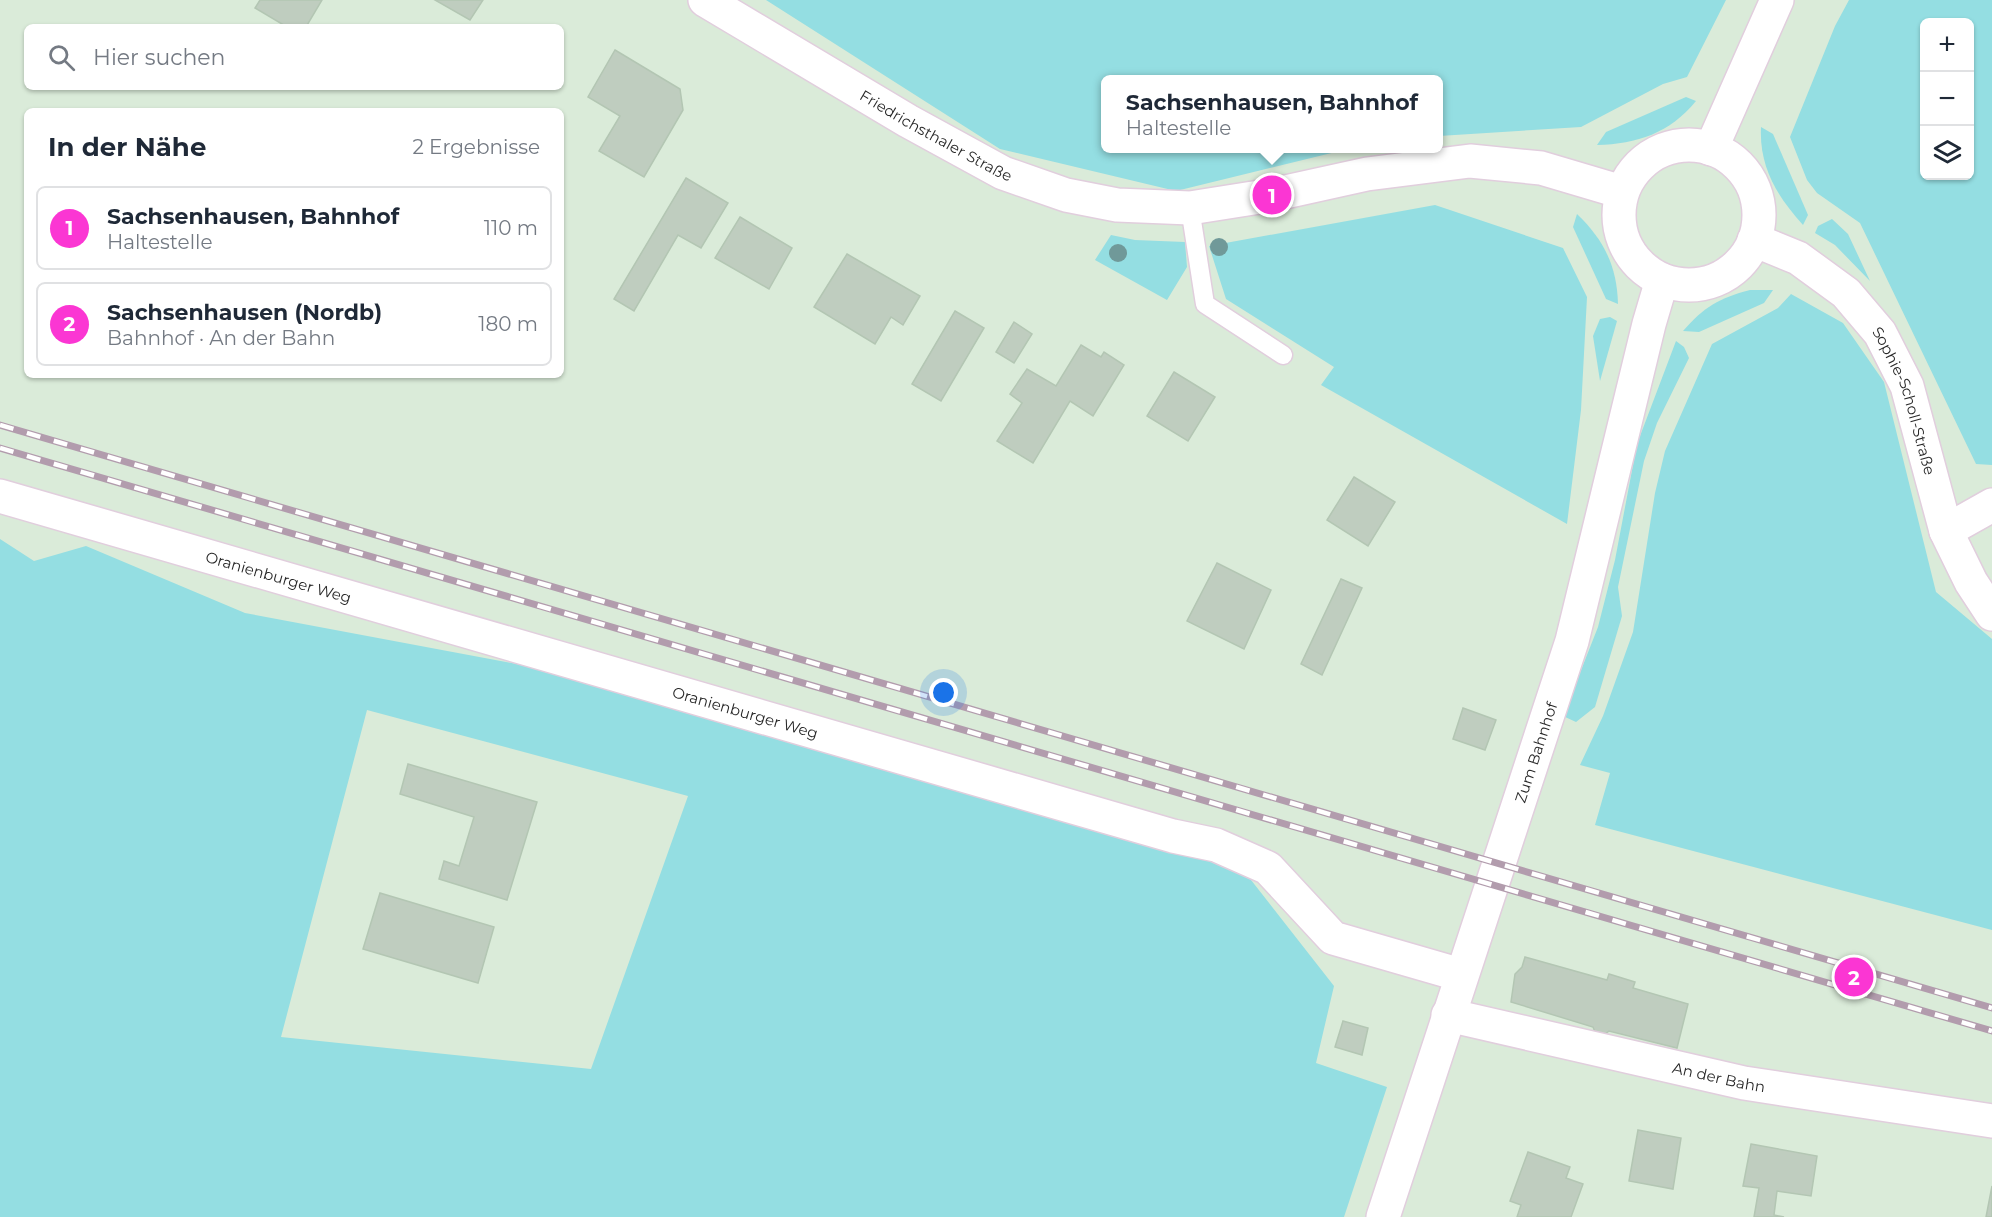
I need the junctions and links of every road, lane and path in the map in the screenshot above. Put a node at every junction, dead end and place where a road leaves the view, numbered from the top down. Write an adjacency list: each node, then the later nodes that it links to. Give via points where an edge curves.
1 (705, 0): 5 (street, Friedrichsthaler Straße, via 1003,173 1066,195 1117,205)
2 (1777, 0): 3 (street)
3 (1711, 149): 4 (street, via 1690,145 1669,148 1649,157 1633,172); 6 (street, via 1731,159 1756,195 1759,218)
4 (1622, 192): 5 (street, Friedrichsthaler Straße, via 1541,168 1470,161 1367,174); 7 (street, via 1618,213 1621,234 1644,269)
5 (1190, 208): 8 (lane, via 1205,304)
6 (1754, 240): 7 (street, via 1733,270 1717,279 1699,285); 11 (street, Sophie-Scholl-Straße, via 1798,258 1846,292 1880,333 1907,386)
7 (1662, 280): 13 (street, Zum Bahnhof, via 1572,641)
8 (1283, 355)
9 (0, 496): 13 (street, Oranienburger Weg, via 1173,836 1216,845 1268,868 1333,938)
10 (1992, 506): 11 (street)
11 (1946, 531): 12 (street, Sophie-Scholl-Straße)
12 (1992, 614)
13 (1461, 975): 14 (street, Zum Bahnhof)
14 (1448, 1015): 15 (street, An der Bahn, via 1744,1083); 16 (street, Zum Bahnhof)
15 (1992, 1121)
16 (1383, 1217)

